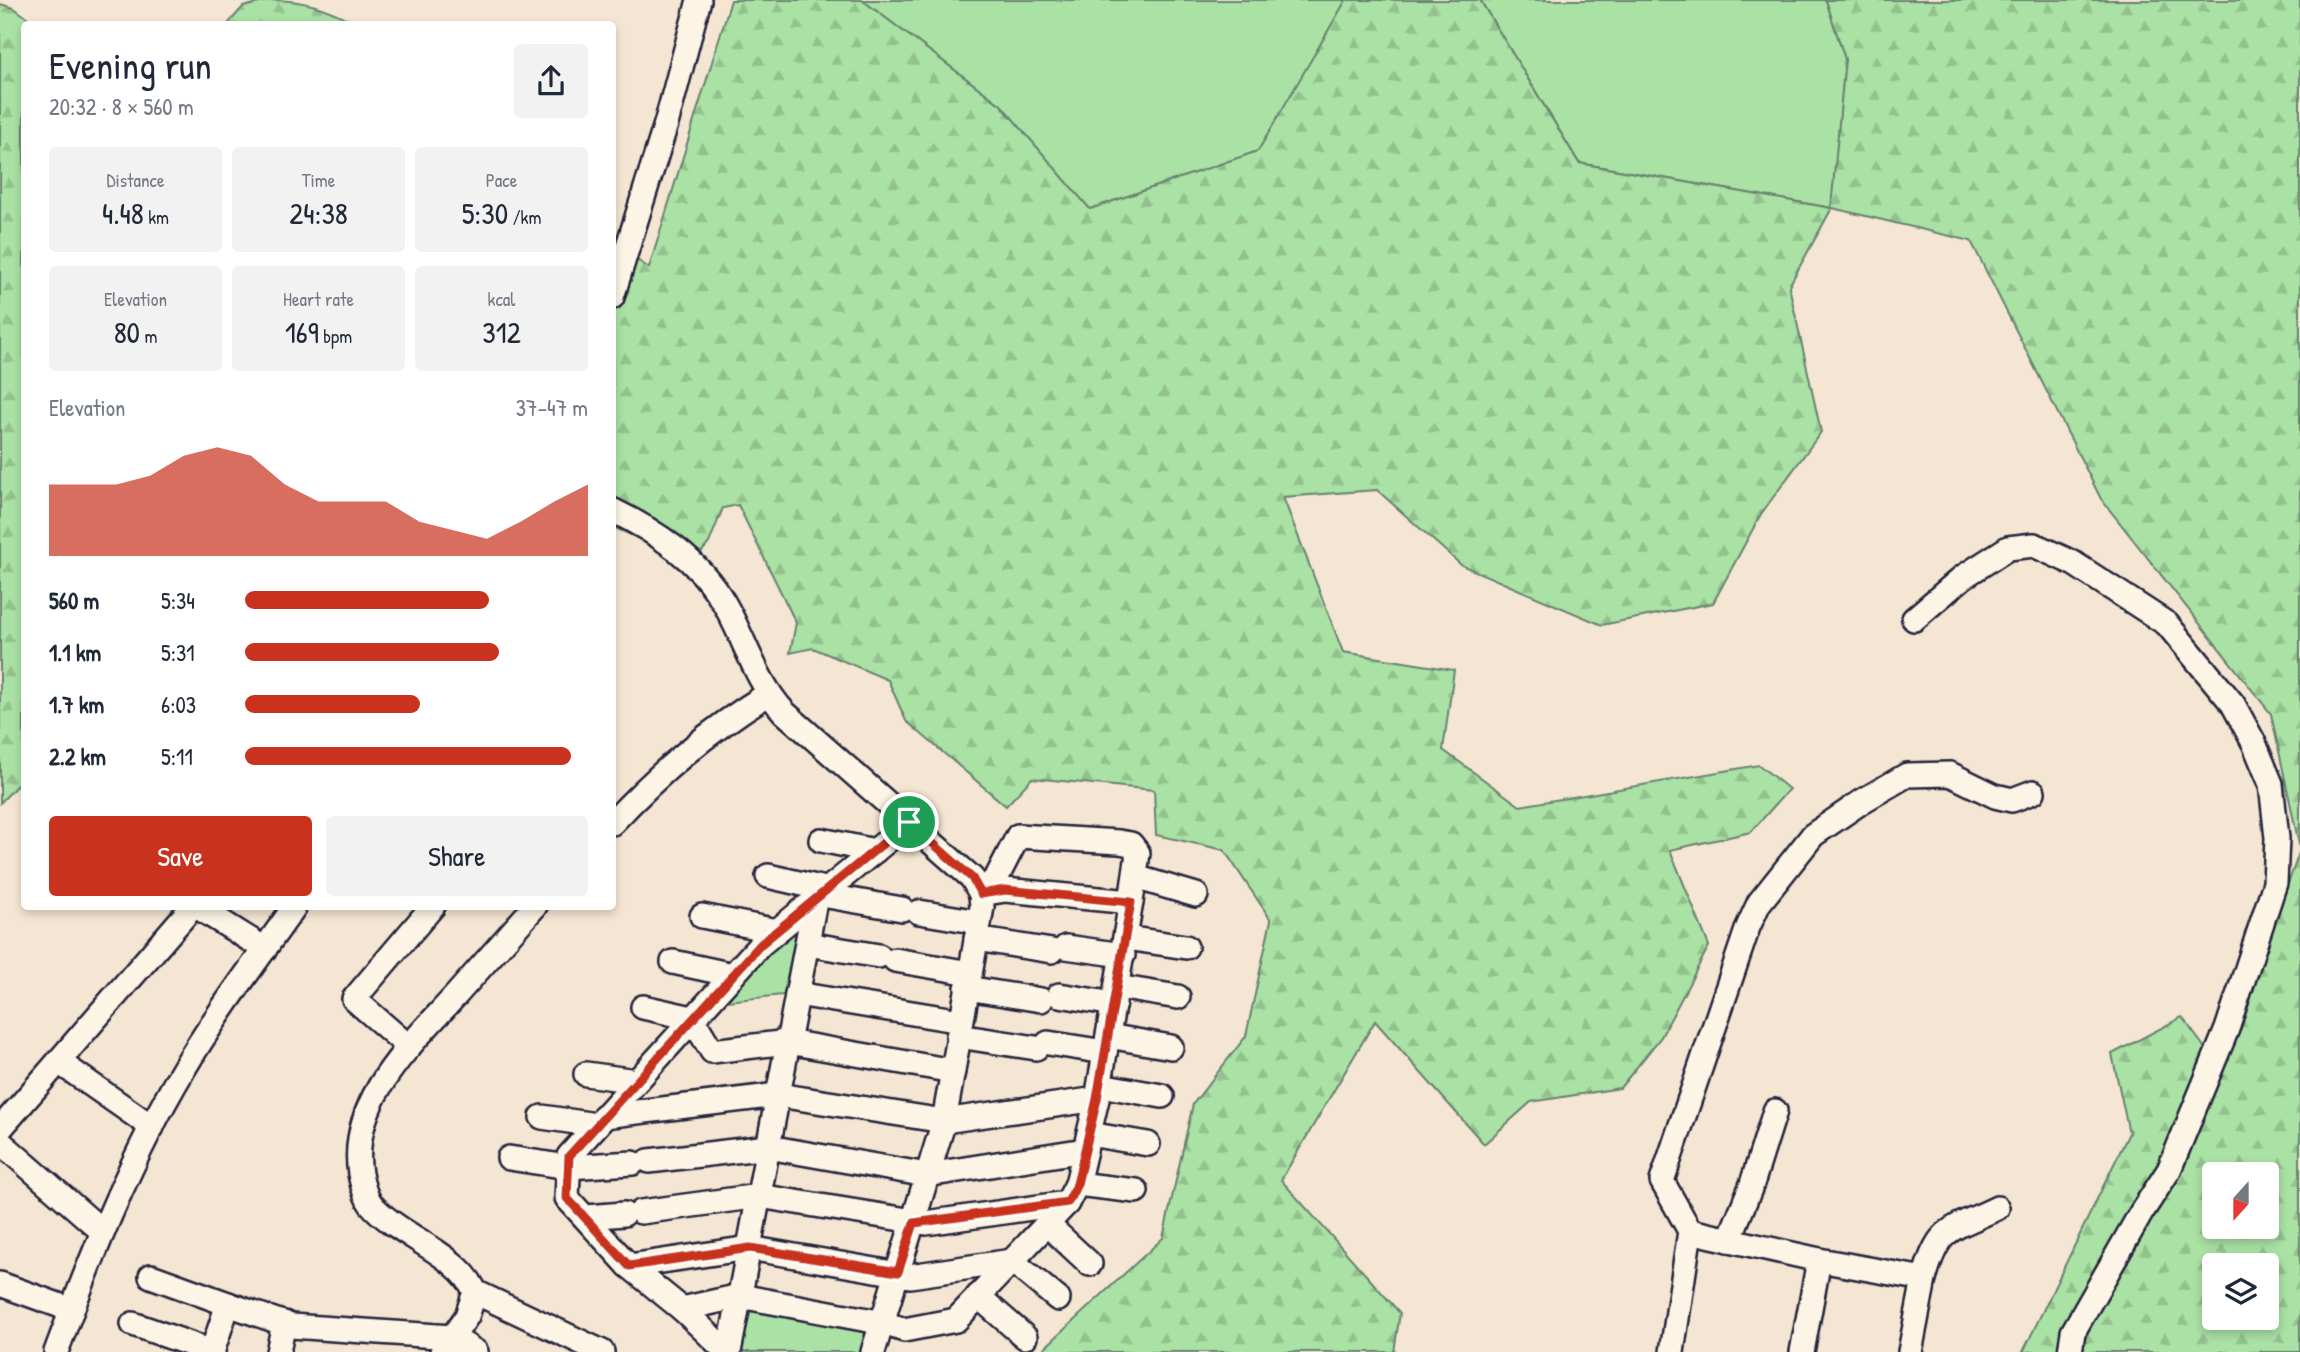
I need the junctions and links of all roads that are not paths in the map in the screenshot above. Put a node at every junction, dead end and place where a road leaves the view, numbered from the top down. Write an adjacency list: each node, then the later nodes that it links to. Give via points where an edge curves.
1 (699, 0): 2 (street)
2 (616, 284)
3 (616, 512): 5 (street, via 673,543 702,573 723,602)
4 (1914, 619): 103 (street, via 1963,577 2008,548 2034,545 2073,563 2167,624 2232,704 2271,784 2277,838 2275,883 2231,1017 2169,1170 2073,1332)
5 (768, 694): 7 (street, via 680,754); 8 (street)
6 (2034, 792): 70 (street, via 2012,800 1950,774 1907,775 1813,835 1759,903 1662,1181)
7 (616, 817)
8 (909, 822): 10 (street); 13 (street, via 972,878)
9 (821, 840): 10 (street)
10 (875, 851): 14 (street)
11 (768, 876): 14 (street)
12 (1135, 877): 13 (street, via 1138,853 1131,844 1018,836 997,877); 15 (street); 16 (street)
13 (981, 894): 16 (street, via 1005,890); 24 (street)
14 (822, 895): 23 (street); 24 (street, via 911,910); 25 (street)
15 (1196, 895)
16 (1131, 902): 26 (street)
17 (192, 910): 42 (street)
18 (202, 910): 28 (street)
19 (292, 910): 28 (street)
20 (430, 910): 40 (street, via 354,999)
21 (524, 910): 40 (street)
22 (702, 916): 23 (street)
23 (777, 931): 30 (street)
24 (978, 931): 26 (street, via 1059,949); 31 (street)
25 (807, 944): 31 (street, via 887,958); 32 (street)
26 (1124, 947): 27 (street); 33 (street)
27 (1186, 947)
28 (265, 949): 53 (street, via 184,1069)
29 (673, 962): 30 (street)
30 (733, 975): 36 (street)
31 (968, 981): 33 (street, via 1050,997); 37 (street)
32 (797, 994): 37 (street); 38 (street)
33 (1115, 995): 34 (street); 39 (street)
34 (1178, 997)
35 (643, 1007): 36 (street)
36 (692, 1018): 38 (street, via 712,1051); 45 (street)
37 (959, 1029): 39 (street, via 1042,1045); 43 (street)
38 (788, 1042): 43 (street); 47 (street)
39 (1107, 1044): 41 (street); 46 (street)
40 (409, 1047): 81 (street, via 366,1113 359,1137 362,1181 368,1201 385,1219 460,1269)
41 (1171, 1047)
42 (59, 1062): 53 (street); 54 (street)
43 (953, 1071): 52 (street)
44 (586, 1074): 45 (street)
45 (636, 1081): 51 (street)
46 (1098, 1092): 48 (street); 52 (street); 56 (street)
47 (778, 1095): 51 (street); 52 (street); 58 (street)
48 (1162, 1096)
49 (1775, 1111): 71 (street)
50 (542, 1117): 51 (street)
51 (600, 1120): 60 (street, via 569,1156)
52 (944, 1121): 61 (street)
53 (152, 1127): 69 (street)
54 (0, 1129)
55 (0, 1142): 69 (street)
56 (1087, 1142): 57 (street); 61 (street); 63 (street)
57 (1148, 1144)
58 (768, 1147): 60 (street); 61 (street); 64 (street)
59 (509, 1158): 60 (street)
60 (568, 1167): 66 (street, via 567,1198)
61 (928, 1175): 67 (street)
62 (1136, 1191): 63 (street)
63 (1072, 1193): 67 (street); 68 (street)
64 (759, 1196): 66 (street); 67 (street); 72 (street)
65 (1997, 1208): 79 (street, via 1944,1234 1933,1247)
66 (586, 1217): 76 (street)
67 (914, 1223): 77 (street)
68 (1047, 1224): 74 (street); 75 (street)
69 (102, 1231): 87 (street)
70 (1690, 1231): 71 (street); 100 (street)
71 (1729, 1240): 73 (street)
72 (750, 1248): 76 (street); 77 (street); 82 (street)
73 (1819, 1260): 79 (street); 101 (street)
74 (1012, 1261): 77 (street, via 910,1276); 83 (street); 84 (street)
75 (1090, 1265)
76 (629, 1266): 86 (street)
77 (898, 1272): 88 (street)
78 (151, 1276): 85 (street)
79 (1924, 1279): 102 (street)
80 (0, 1283): 87 (street)
81 (475, 1292): 92 (street, via 467,1315); 97 (street)
82 (740, 1296): 86 (street); 88 (street); 98 (street)
83 (978, 1296): 88 (street, via 956,1320 904,1330); 91 (street)
84 (1058, 1299)
85 (228, 1304): 89 (street); 94 (street)
86 (682, 1309): 98 (street)
87 (72, 1310): 93 (street)
88 (884, 1322): 99 (street)
89 (284, 1323): 92 (street); 95 (street)
90 (133, 1324): 94 (street)
91 (1024, 1337)
92 (447, 1345): 96 (street)
93 (55, 1352)
94 (212, 1352)
95 (278, 1352)
96 (476, 1352)
97 (602, 1352)
98 (728, 1352)
99 (873, 1352)
100 (1672, 1352)
101 (1802, 1352)
102 (1910, 1352)
103 (2070, 1352)

